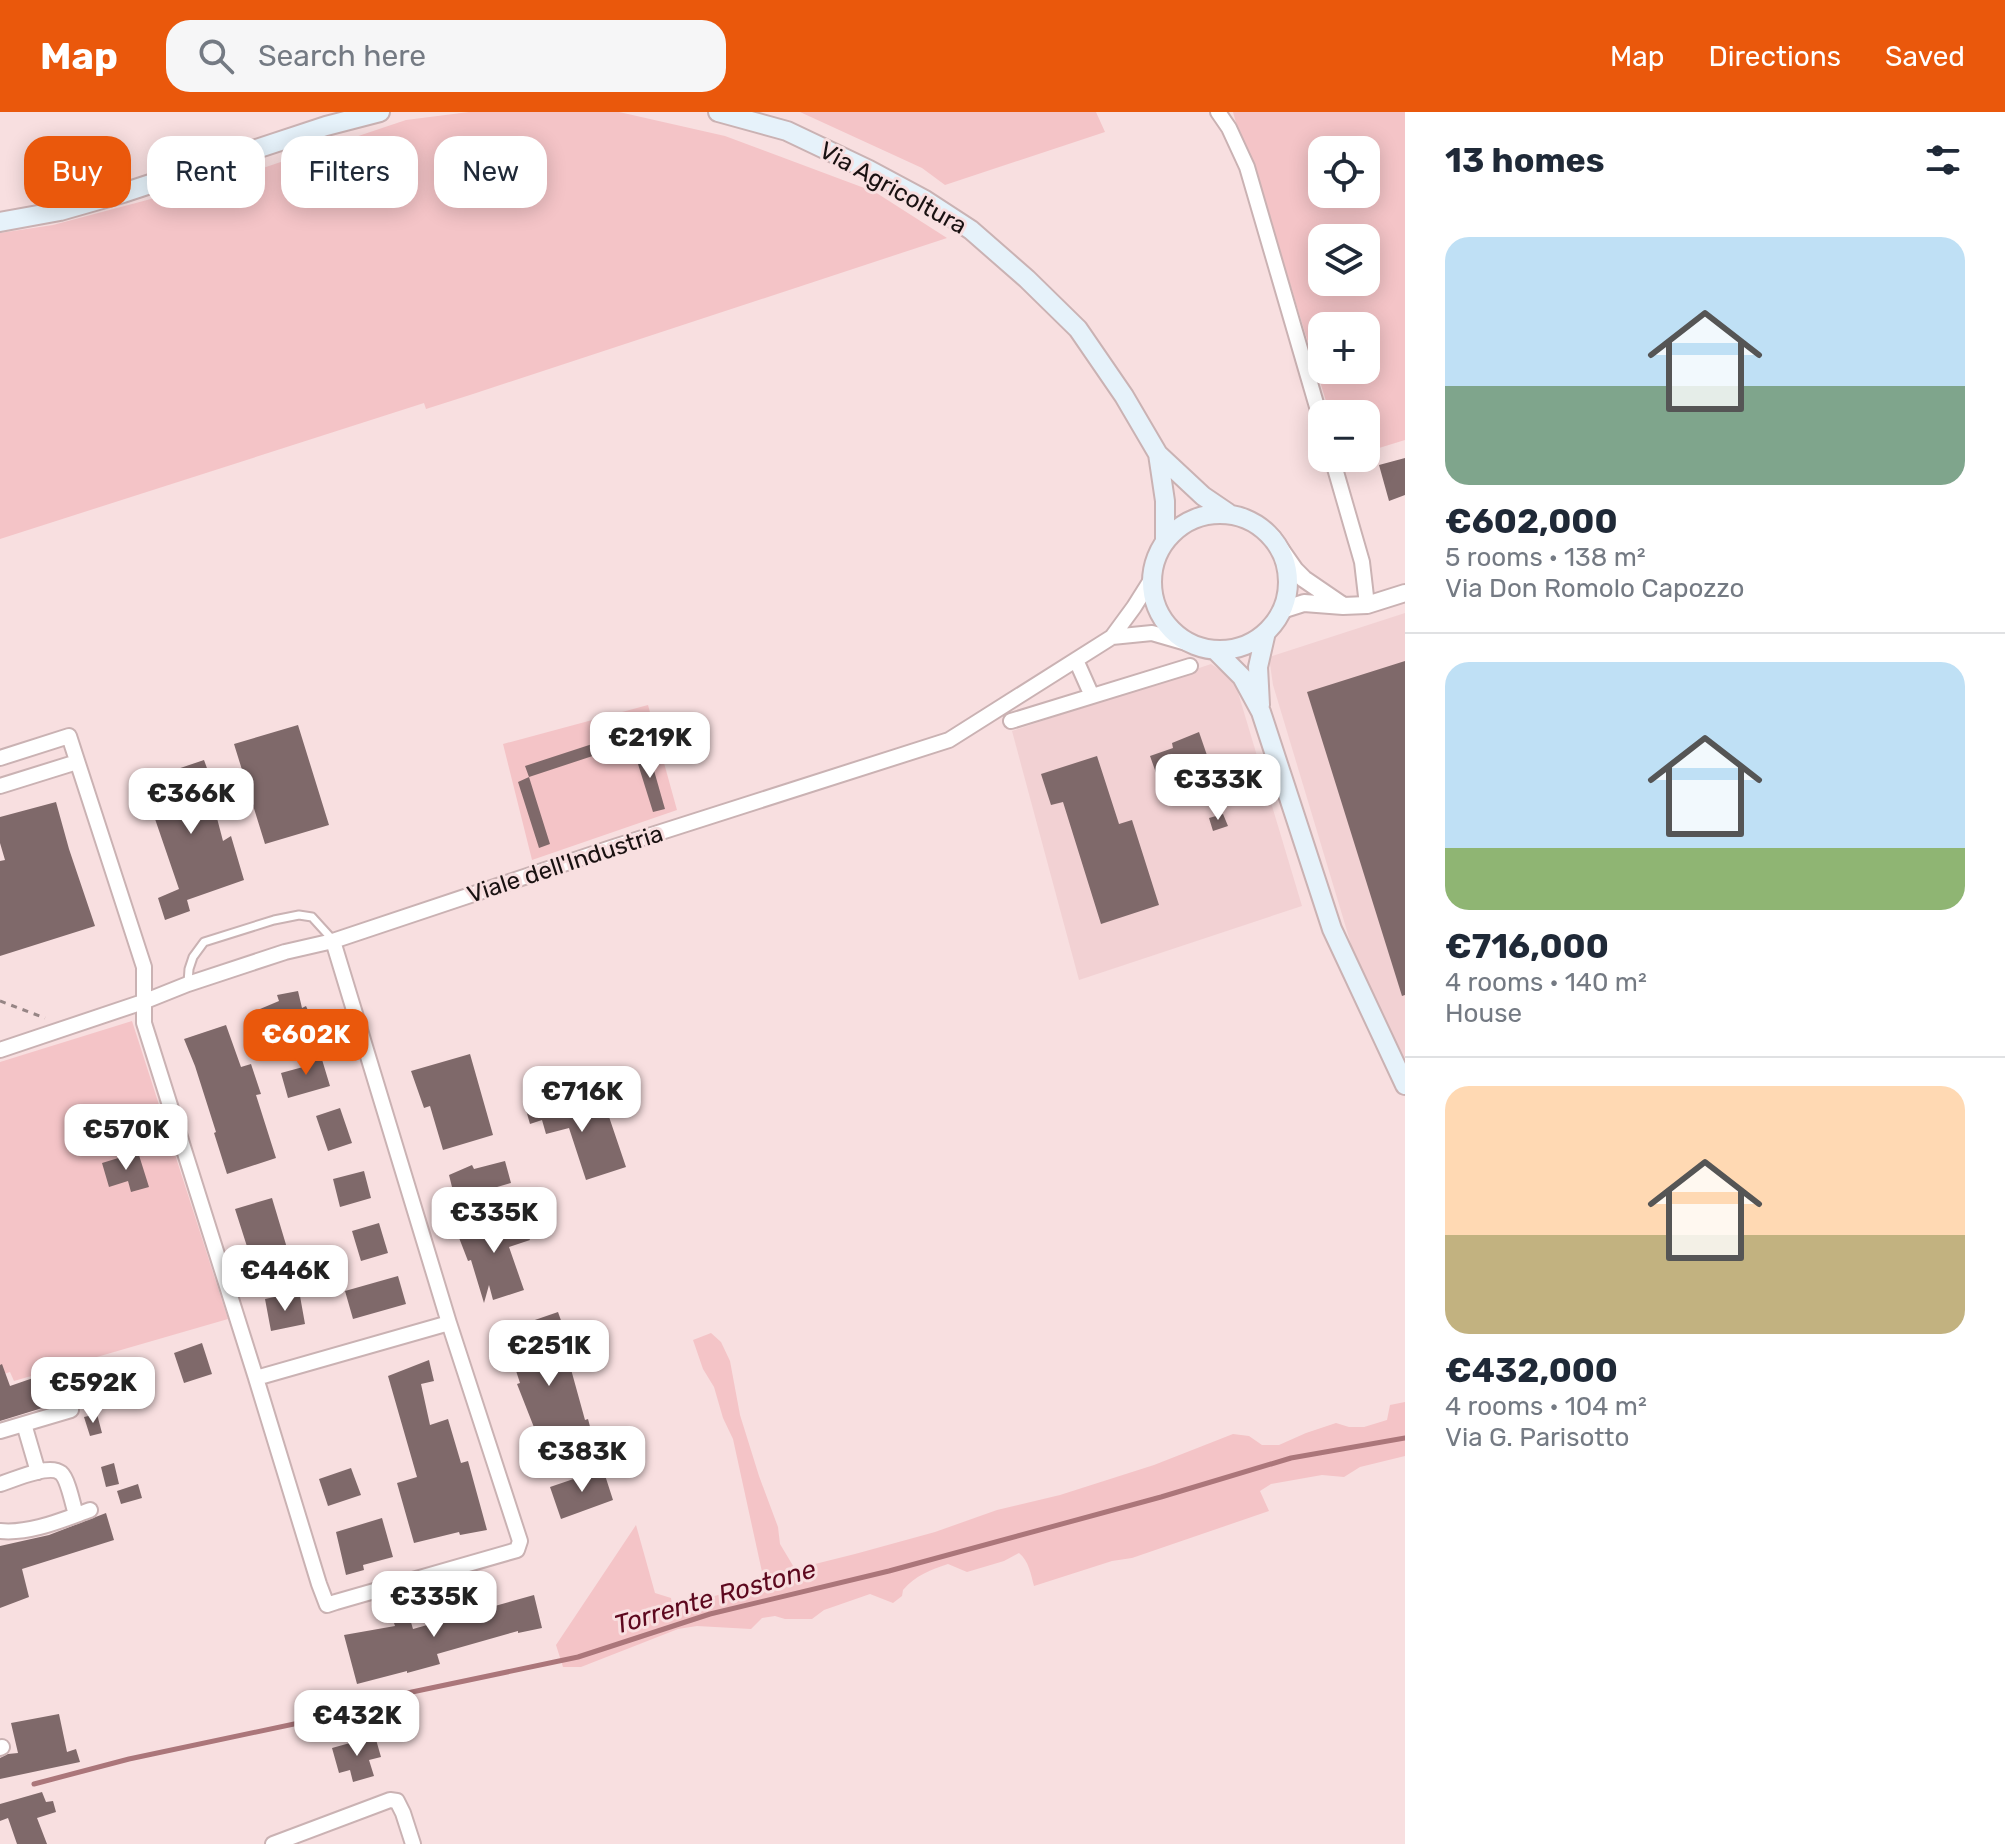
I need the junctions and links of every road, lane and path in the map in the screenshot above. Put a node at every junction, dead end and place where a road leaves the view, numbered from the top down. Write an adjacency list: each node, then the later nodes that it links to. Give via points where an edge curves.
1 (380, 112): 4 (main road, via 123,193)
2 (718, 112): 6 (main road, Via Agricoltura, via 787,131 911,193 971,230 1078,329)
3 (1218, 112): 5 (street, via 1247,167)
4 (0, 222)
5 (1315, 400)
6 (1158, 454): 8 (main road, Via Agricoltura); 10 (main road, Via Agricoltura)
7 (1336, 472): 13 (street, via 1362,562)
8 (1228, 513): 9 (main road, via 1244,517); 10 (main road, via 1192,519)
9 (1272, 537): 14 (street, via 1304,579); 15 (main road, Viale dell'Industria, via 1287,572)
10 (1165, 541): 11 (main road, Viale dell'Industria)
11 (1151, 580): 17 (street, Viale dell'Industria); 18 (main road, Viale dell'Industria, via 1161,618)
12 (1405, 593): 13 (street)
13 (1367, 605): 14 (street)
14 (1343, 606): 15 (street, via 1304,603)
15 (1282, 610): 16 (main road, Viale dell'Industria)
16 (1266, 632): 19 (main road, Viale dell'Industria, via 1251,643); 23 (main road, via 1258,667)
17 (1112, 637): 18 (street, Viale dell'Industria, via 1152,633); 20 (street, Viale dell'Industria)
18 (1190, 644): 19 (main road, Viale dell'Industria)
19 (1215, 650): 23 (main road, via 1242,677)
20 (1076, 660): 22 (street); 28 (street, Viale dell'Industria, via 949,740)
21 (1190, 666): 22 (street)
22 (1092, 696): 24 (street)
23 (1261, 712): 34 (main road, via 1332,929)
24 (1011, 721)
25 (0, 758): 26 (street, via 69,736)
26 (77, 762): 27 (street); 31 (street, via 144,967)
27 (0, 786)
28 (333, 941): 29 (street, Viale dell'Industria); 29 (lane, via 312,917 274,920 204,942 193,957); 35 (street)
29 (188, 984): 31 (street, Viale dell'Industria)
30 (0, 1001): 32 (path, via 52,1017)
31 (143, 1002): 32 (street, Viale dell'Industria); 36 (street, via 144,1023)
32 (56, 1031): 33 (street, Viale dell'Industria)
33 (0, 1050)
34 (1405, 1085)
35 (449, 1323): 36 (street); 36 (street, via 520,1541 517,1550 327,1605)
36 (256, 1378)
37 (71, 1410): 38 (street)
38 (24, 1424): 39 (street); 40 (street)
39 (0, 1431)
40 (38, 1472): 41 (street); 42 (street, via 61,1473 83,1512 13,1533)
41 (0, 1484)
42 (0, 1531)
43 (273, 1844): 44 (street, via 390,1800 397,1801)
44 (413, 1844)

